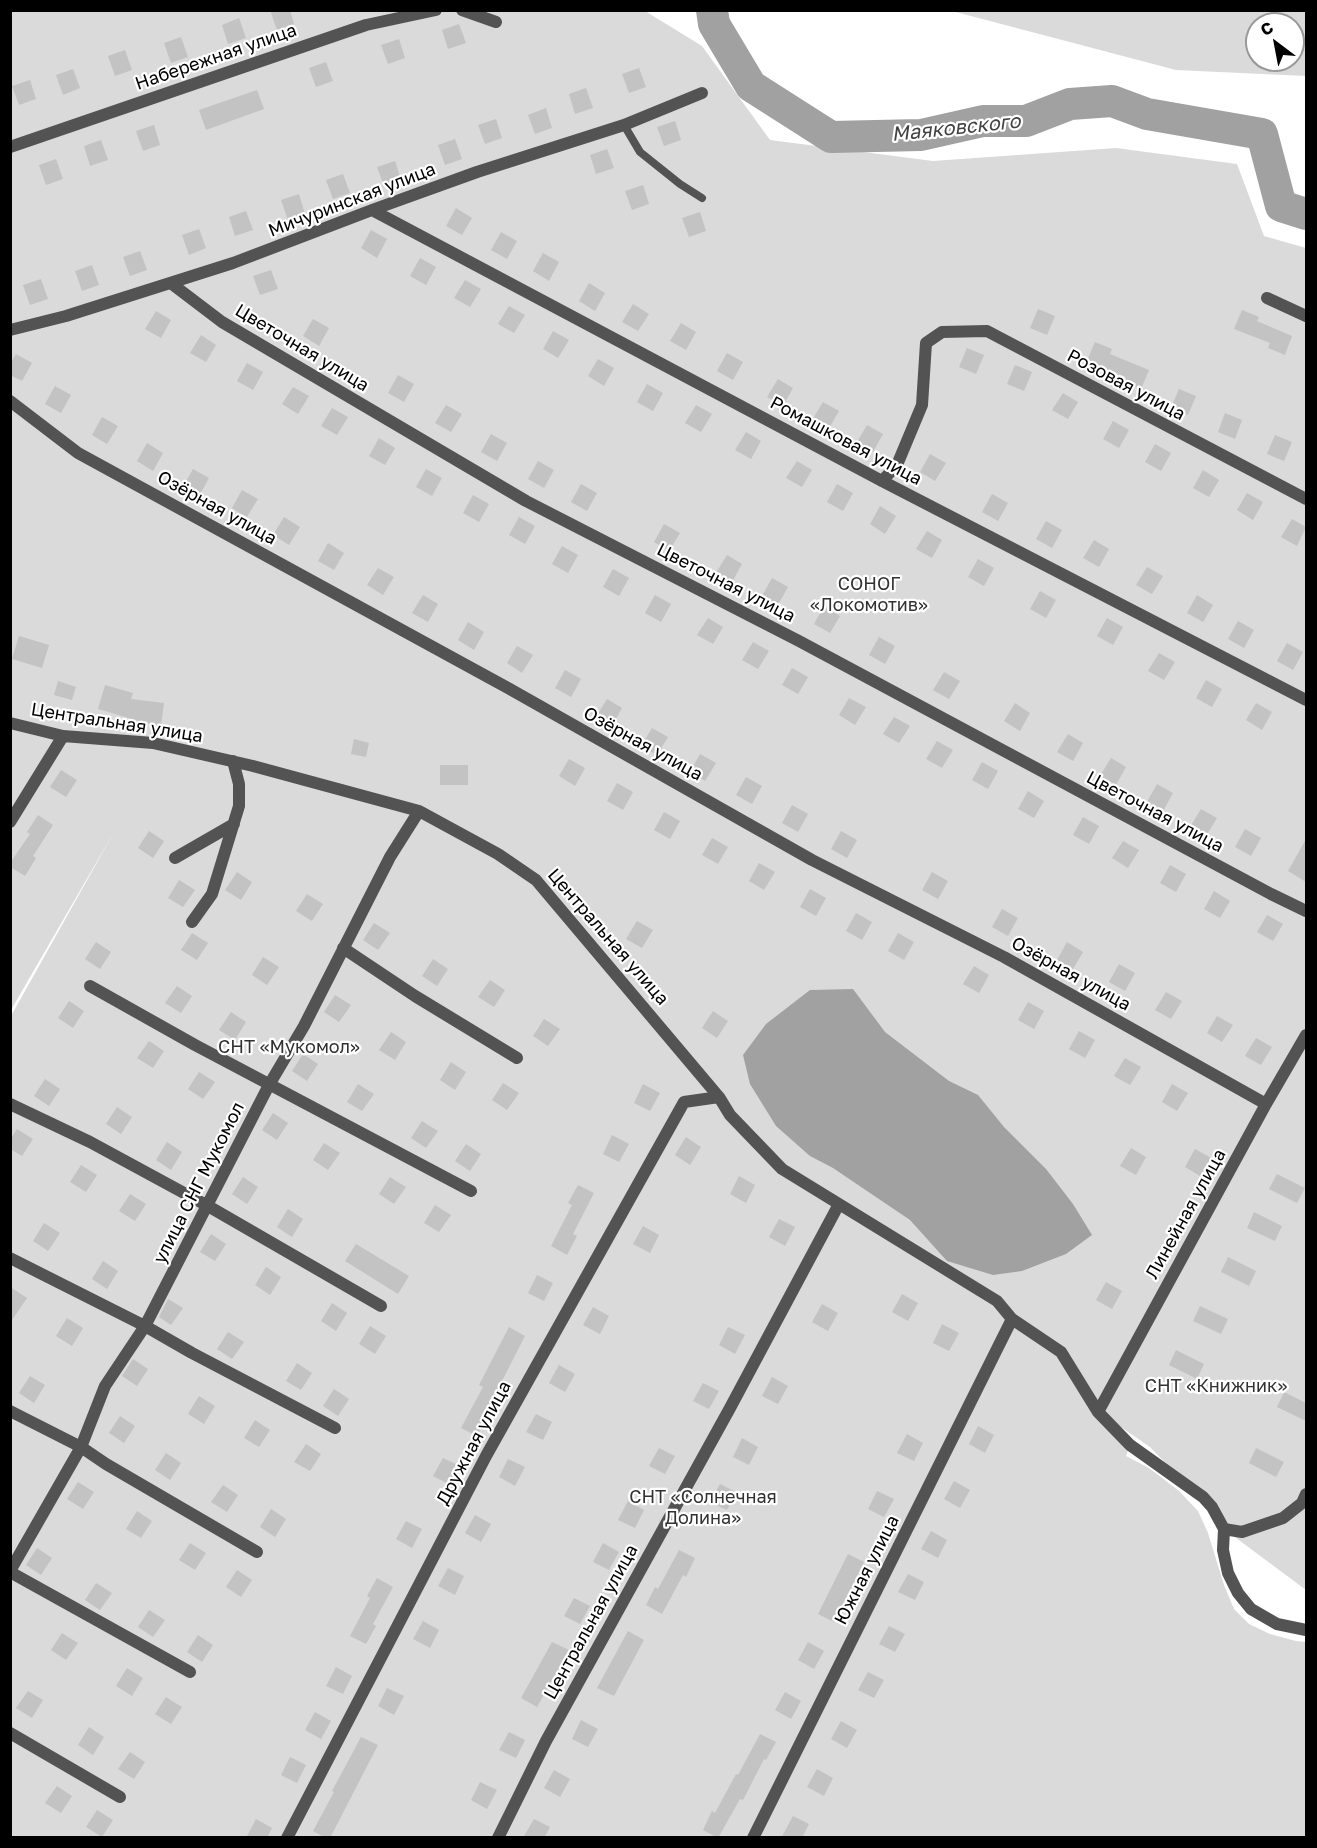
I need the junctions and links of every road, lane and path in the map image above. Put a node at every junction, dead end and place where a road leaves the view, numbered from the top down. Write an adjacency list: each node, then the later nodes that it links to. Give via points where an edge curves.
1 (436, 10): 6 (street, Набережная улица, via 366,25)
2 (462, 10): 3 (street)
3 (496, 22)
4 (702, 93): 5 (street, Мичуринская улица)
5 (624, 125): 7 (lane, via 640,152); 8 (street, Мичуринская улица)
6 (10, 147)
7 (702, 198)
8 (372, 210): 9 (street, Мичуринская улица); 14 (street, Ромашковая улица)
9 (172, 284): 12 (street, Мичуринская улица); 24 (street, Цветочная улица, via 222,322 526,501 799,641)
10 (1267, 298): 11 (street)
11 (1306, 316)
12 (10, 330)
13 (10, 401): 33 (street, Озёрная улица, via 78,453 508,688 812,860 1004,957)
14 (882, 481): 15 (street, Розовая улица, via 897,465 922,405 926,343 942,332 987,331); 16 (street, Ромашковая улица)
15 (1306, 499)
16 (1306, 700)
17 (10, 723): 18 (street, Центральная улица)
18 (63, 736): 19 (street, Центральная улица, via 153,743); 21 (street)
19 (233, 761): 20 (street, Центральная улица); 22 (street, via 239,784)
20 (418, 811): 26 (street, улица СНГ Мукомол); 31 (street, Центральная улица, via 536,880)
21 (10, 822)
22 (234, 824): 23 (street); 25 (street, via 212,894)
23 (175, 858)
24 (1306, 911)
25 (192, 922)
26 (343, 948): 29 (street); 30 (street, улица СНГ Мукомол)
27 (90, 986): 30 (street)
28 (1306, 1035): 33 (street, Линейная улица)
29 (517, 1058)
30 (269, 1085): 34 (street); 36 (street, улица СНГ Мукомол)
31 (719, 1097): 35 (street, Центральная улица, via 730,1115 782,1169); 53 (street, Дружная улица, via 684,1102 486,1456)
32 (10, 1104): 36 (street)
33 (1266, 1104): 42 (street, Линейная улица)
34 (471, 1191)
35 (839, 1204): 39 (street, Центральная улица, via 997,1301); 54 (street, Центральная улица, via 546,1741)
36 (208, 1206): 38 (street); 40 (street, улица СНГ Мукомол)
37 (10, 1258): 40 (street)
38 (381, 1306)
39 (1012, 1319): 42 (street, Центральная улица, via 1061,1352); 55 (street, Южная улица)
40 (145, 1326): 43 (street); 44 (street, улица СНГ Мукомол, via 105,1386)
41 (10, 1411): 44 (street)
42 (1098, 1412): 46 (street, Центральная улица, via 1130,1445 1203,1497)
43 (335, 1428)
44 (81, 1447): 47 (street); 48 (street, улица СНГ Мукомол)
45 (1306, 1494): 46 (street, via 1302,1503 1282,1518 1242,1532)
46 (1224, 1529): 49 (street, Центральная улица, via 1228,1573 1244,1601 1277,1624)
47 (257, 1552)
48 (10, 1571): 50 (street)
49 (1306, 1630)
50 (190, 1671)
51 (10, 1733): 52 (street)
52 (120, 1797)
53 (287, 1838)
54 (498, 1838)
55 (753, 1838)

